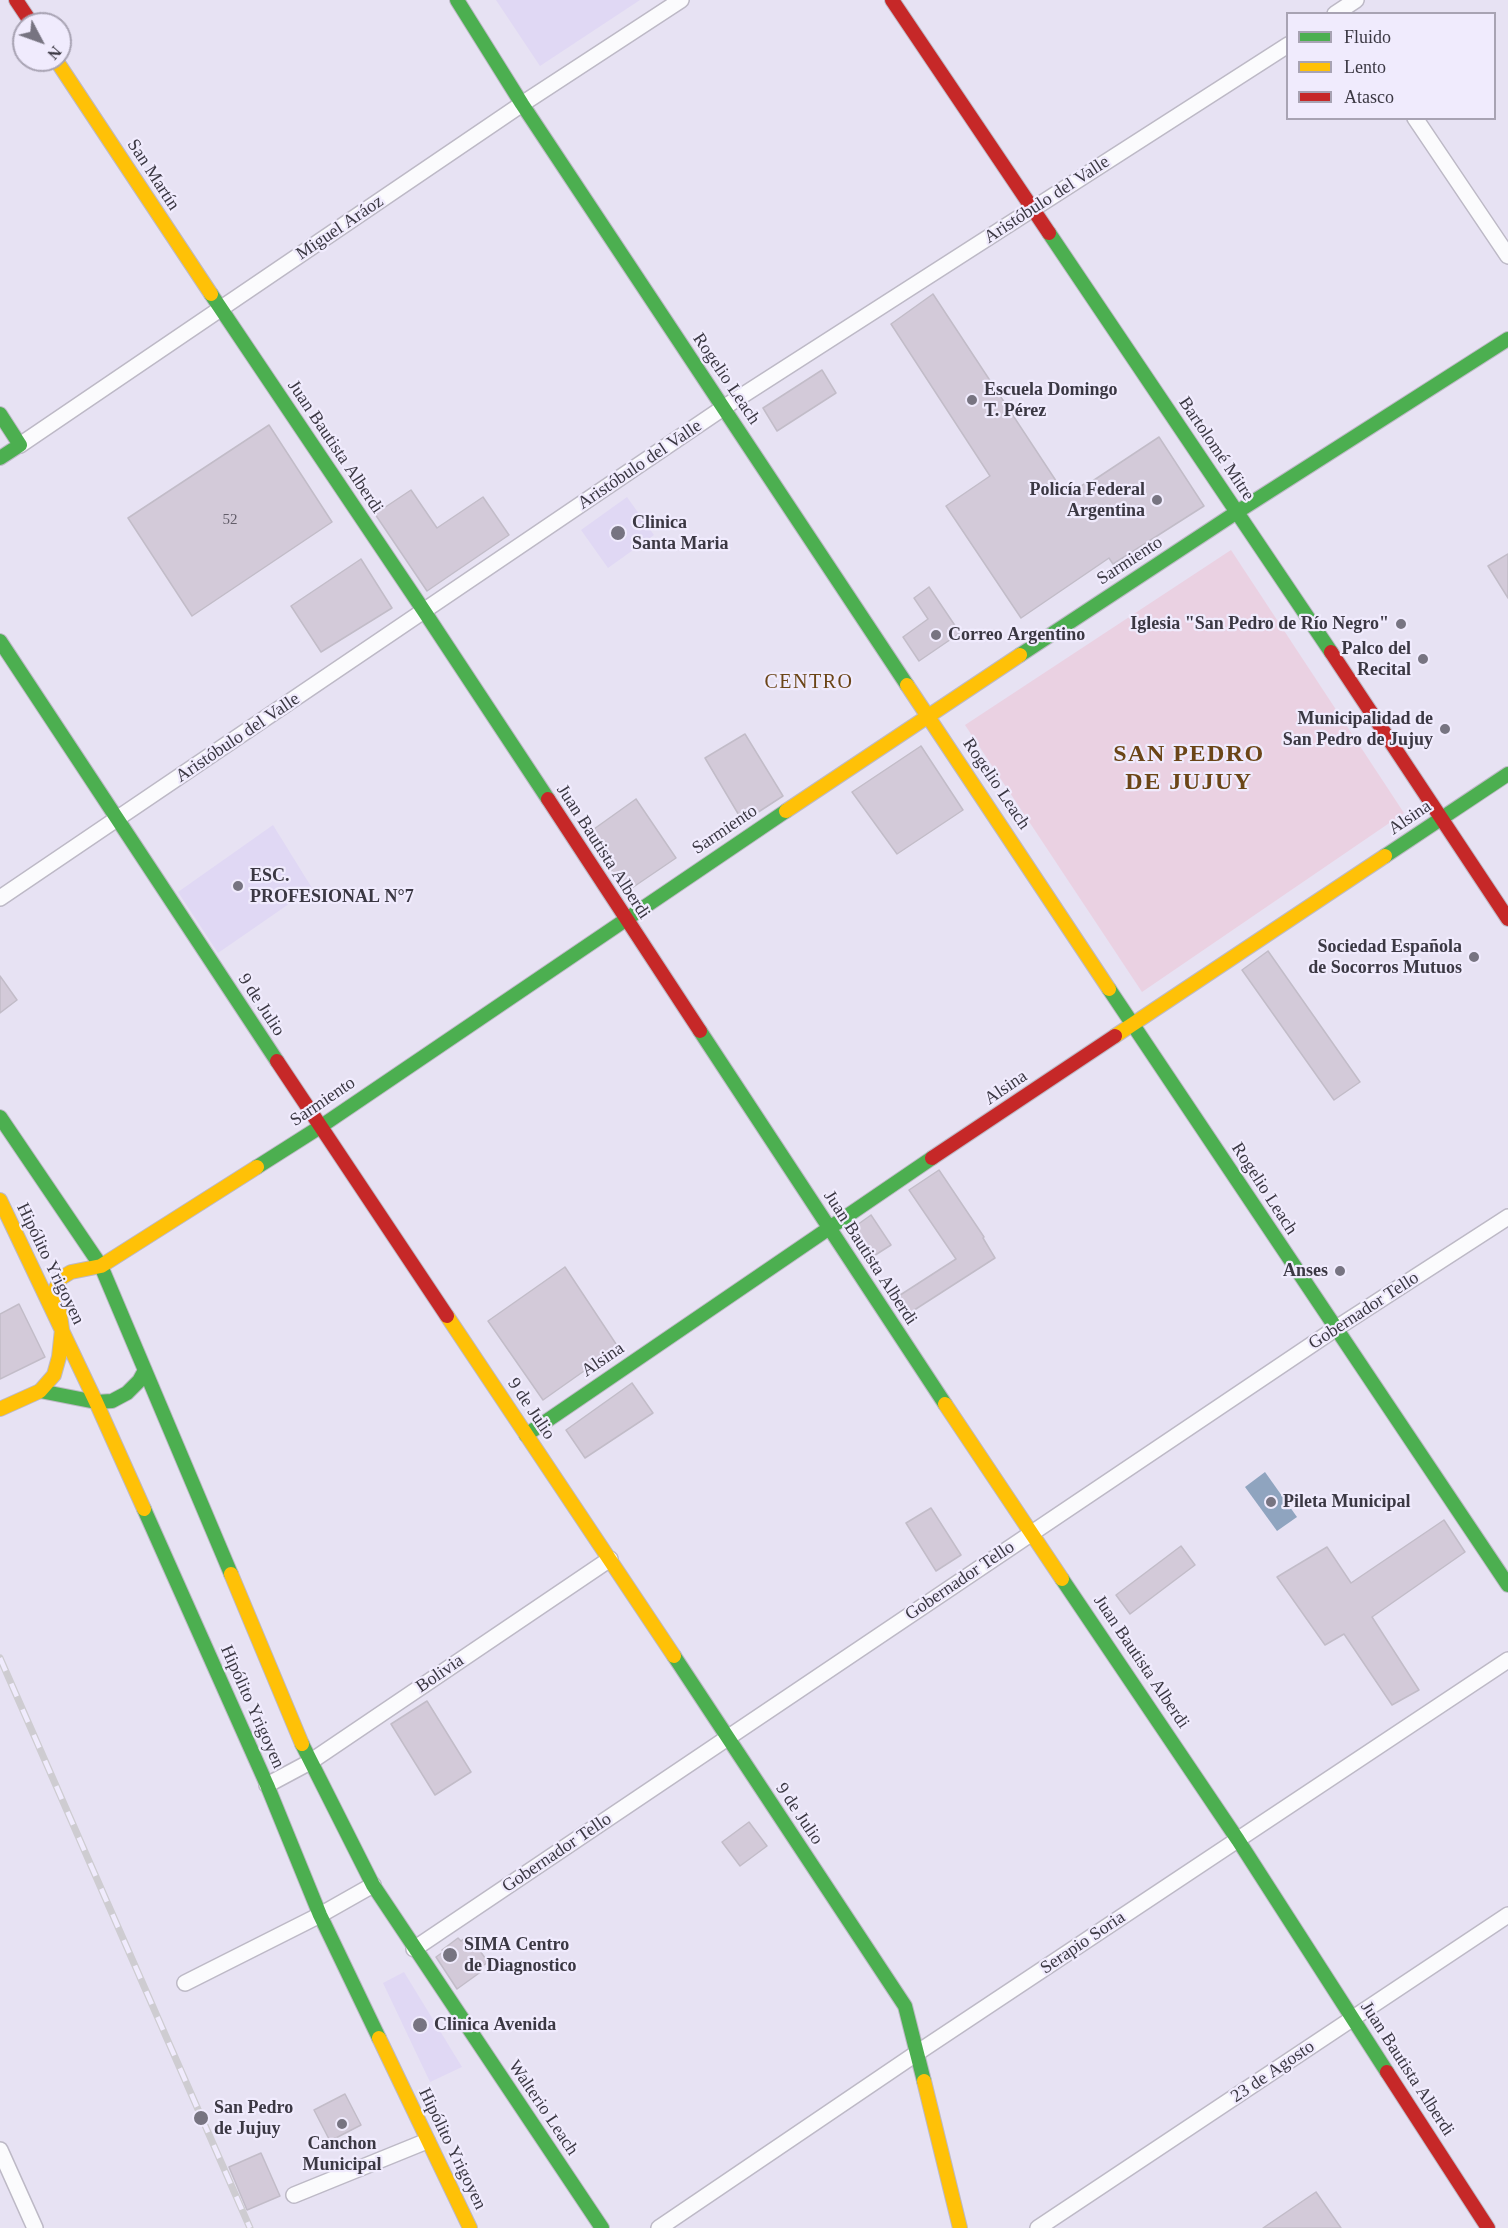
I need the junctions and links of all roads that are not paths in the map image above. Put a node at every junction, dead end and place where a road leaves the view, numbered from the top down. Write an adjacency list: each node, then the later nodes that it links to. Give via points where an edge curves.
1 (457, 0): 8 (street, Rogelio Leach)
2 (681, 0): 8 (street, Miguel Aráoz)
3 (892, 0): 10 (street, Bartolomé Mitre)
4 (1356, 0): 5 (street)
5 (1339, 9)
6 (1286, 46): 10 (street, Aristóbulo del Valle)
7 (64, 72): 12 (street, San Martín)
8 (522, 104): 12 (street, Miguel Aráoz); 14 (street, Rogelio Leach)
9 (1416, 120): 11 (street)
10 (1033, 210): 14 (street, Aristóbulo del Valle); 18 (street, Bartolomé Mitre)
11 (1508, 256)
12 (220, 310): 16 (street, Miguel Aráoz); 19 (street, Juan Bautista Alberdi)
13 (1508, 339): 18 (street, Sarmiento)
14 (723, 408): 19 (street, Aristóbulo del Valle); 21 (street, Rogelio Leach)
15 (0, 414): 16 (street)
16 (20, 445): 17 (street, Miguel Aráoz)
17 (0, 458)
18 (1237, 512): 21 (street, Sarmiento); 23 (street, Bartolomé Mitre)
19 (424, 611): 24 (street, Aristóbulo del Valle); 26 (street, Juan Bautista Alberdi)
20 (0, 641): 24 (street, 9 de Julio)
21 (929, 714): 26 (street, Sarmiento); 28 (street, Rogelio Leach)
22 (1508, 774): 23 (street, Alsina)
23 (1441, 818): 27 (street, Bartolomé Mitre); 28 (street, Alsina)
24 (117, 819): 25 (street, Aristóbulo del Valle); 30 (street, 9 de Julio)
25 (0, 897)
26 (626, 919): 30 (street, Sarmiento); 33 (street, Juan Bautista Alberdi)
27 (1508, 919)
28 (1134, 1024): 33 (street, Alsina); 36 (street, Rogelio Leach)
29 (0, 1117): 34 (street, Hipólito Yrigoyen)
30 (320, 1127): 34 (street, Sarmiento); 41 (street, 9 de Julio)
31 (0, 1200): 35 (street, Hipólito Yrigoyen)
32 (1508, 1217): 36 (street, Gobernador Tello)
33 (829, 1227): 41 (street, Alsina); 42 (street, Juan Bautista Alberdi)
34 (101, 1266): 35 (street, Sarmiento, via 61,1278 56,1288); 37 (street, Hipólito Yrigoyen)
35 (62, 1329): 38 (street, Sarmiento, via 54,1375); 39 (street, Hipólito Yrigoyen)
36 (1335, 1329): 42 (street, Gobernador Tello); 44 (street, Rogelio Leach)
37 (145, 1370): 39 (street, via 127,1393 112,1401); 47 (street, Hipólito Yrigoyen)
38 (40, 1391): 39 (street); 40 (street)
39 (96, 1402): 48 (street, Hipólito Yrigoyen)
40 (0, 1409)
41 (526, 1435): 43 (street, 9 de Julio)
42 (1031, 1534): 46 (street, Gobernador Tello); 49 (street, Juan Bautista Alberdi)
43 (610, 1559): 46 (street, 9 de Julio); 47 (street, Bolivia)
44 (1508, 1585)
45 (1508, 1660): 49 (street, Serapio Soria)
46 (727, 1738): 53 (street, Gobernador Tello); 56 (street, 9 de Julio, via 905,2006)
47 (310, 1762): 48 (street, Bolivia); 50 (street, Hipólito Yrigoyen)
48 (267, 1785): 51 (street, Hipólito Yrigoyen)
49 (1238, 1840): 55 (street, Juan Bautista Alberdi); 56 (street, Serapio Soria)
50 (373, 1884): 51 (street); 53 (street, Hipólito Yrigoyen)
51 (320, 1915): 54 (street); 57 (street, Hipólito Yrigoyen)
52 (1508, 1916): 55 (street, 23 de Agosto)
53 (414, 1949): 62 (street, Walterio Leach)
54 (185, 1983)
55 (1353, 2018): 65 (street, 23 de Agosto); 66 (street, Juan Bautista Alberdi)
56 (917, 2053): 63 (street, Serapio Soria); 64 (street, 9 de Julio)
57 (427, 2141): 59 (street); 61 (street, Hipólito Yrigoyen)
58 (0, 2151): 60 (street)
59 (294, 2196)
60 (35, 2228)
61 (470, 2228)
62 (602, 2228)
63 (659, 2228)
64 (960, 2228)
65 (1038, 2228)
66 (1488, 2228)

